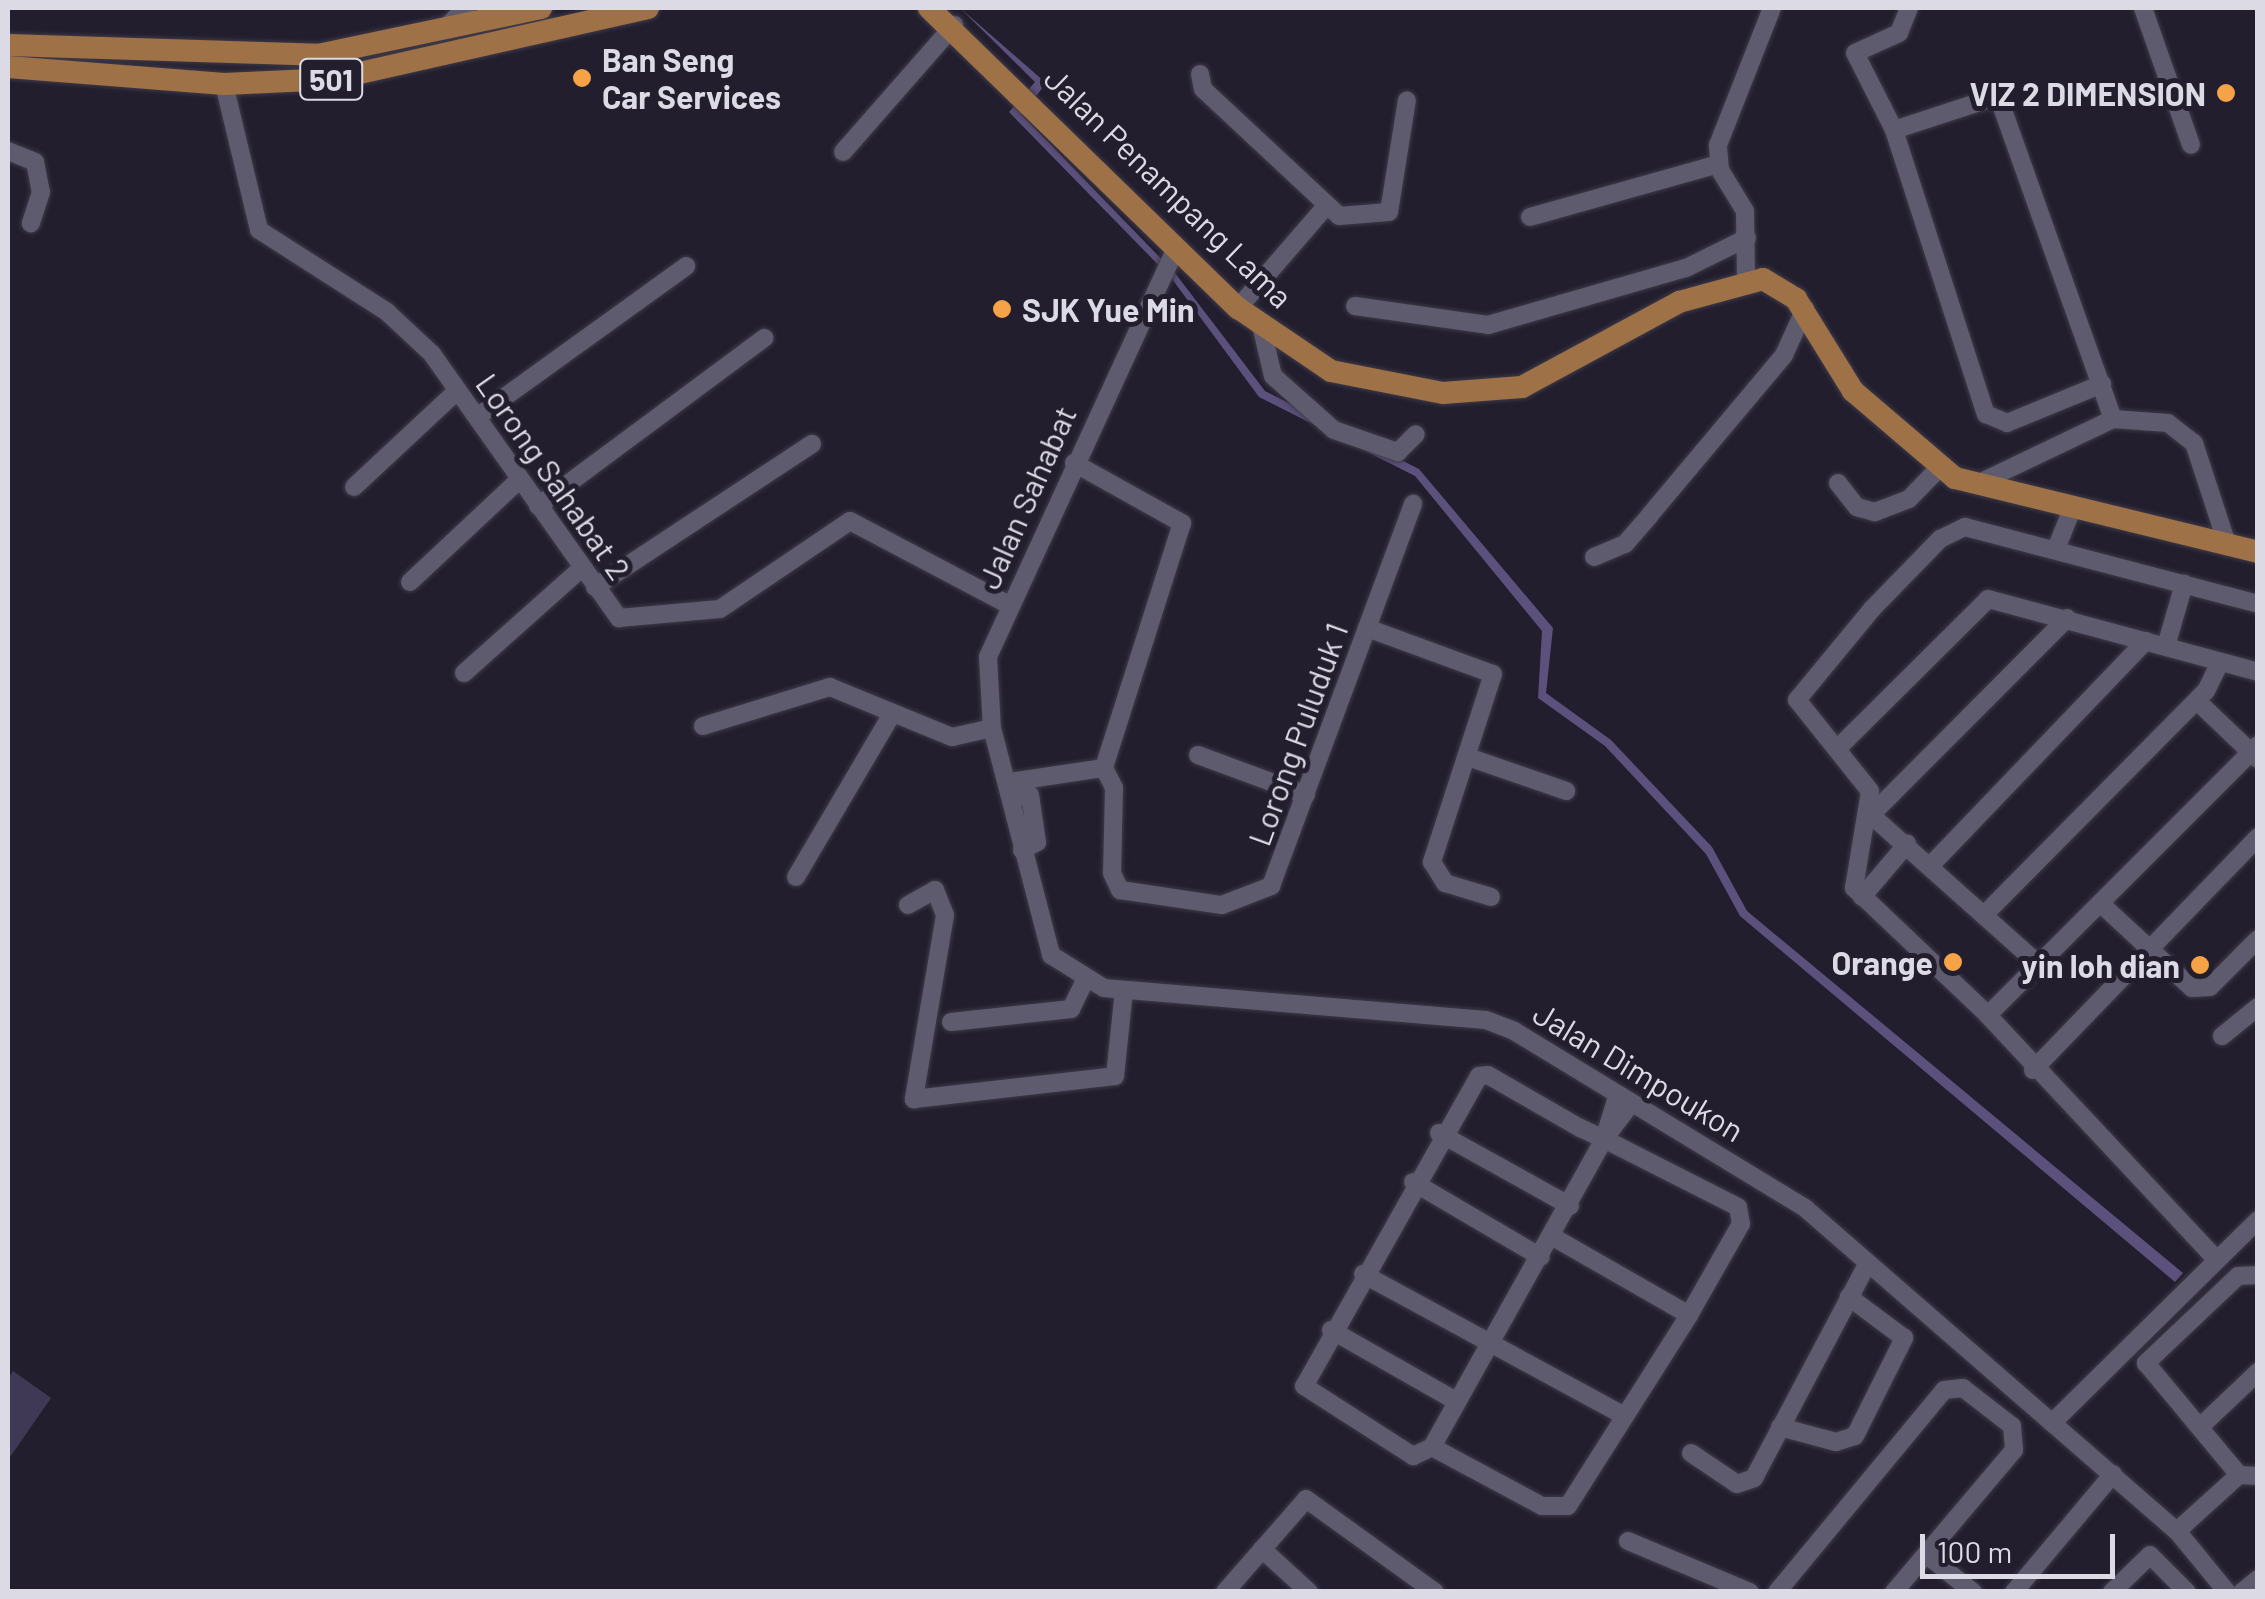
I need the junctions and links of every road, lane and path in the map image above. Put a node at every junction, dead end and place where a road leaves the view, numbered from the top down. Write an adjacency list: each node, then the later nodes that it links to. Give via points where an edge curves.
1 (466, 8): 10 (street)
2 (484, 8): 9 (street)
3 (542, 8): 9 (main road, 501)
4 (648, 8): 14 (main road, 501, via 397,68)
5 (1772, 8): 20 (street, via 1730,99)
6 (1909, 8): 16 (street, via 1900,32 1855,53)
7 (2143, 8): 17 (street)
8 (942, 14): 19 (street); 25 (main road, Jalan Penampang Lama)
9 (509, 16): 10 (main road, 501)
10 (440, 31): 11 (main road, 501, via 318,55)
11 (8, 45)
12 (8, 67): 14 (main road, 501)
13 (1200, 74): 21 (street, via 1203,89)
14 (224, 84): 34 (street, Lorong Sahabat 2, via 258,230 387,312)
15 (1407, 100): 21 (street, via 1386,216 1339,216)
16 (1894, 130): 33 (street, via 1998,96); 33 (street, via 1986,414 2006,423)
17 (2191, 144)
18 (8, 151): 23 (street, via 34,162 41,192)
19 (843, 152)
20 (1718, 164): 22 (street, via 1576,196); 24 (street, via 1742,199)
21 (1326, 206): 29 (street)
22 (1530, 217)
23 (31, 223)
24 (1747, 238): 27 (street); 28 (street, via 1686,268 1488,326)
25 (1176, 248): 29 (main road, Jalan Penampang Lama); 40 (street, Jalan Sahabat)
26 (686, 266): 35 (street)
27 (1746, 277): 30 (main road, via 1776,284); 31 (main road, Jalan Penampang Lama, via 1624,329 1543,380 1473,395 1332,371)
28 (1355, 306)
29 (1238, 308): 31 (main road, Jalan Penampang Lama)
30 (1805, 310): 41 (main road, via 1853,391); 55 (street, via 1784,355 1649,516 1625,544)
31 (1261, 325): 37 (street, via 1273,376 1334,430 1398,452)
32 (764, 338): 49 (street)
33 (2102, 384): 36 (street)
34 (457, 391): 35 (street, Lorong Sahabat 2); 45 (street)
35 (478, 418): 42 (street, Lorong Sahabat 2)
36 (2114, 419): 39 (street); 47 (street, via 2182,430)
37 (1416, 434)
38 (812, 444): 59 (street)
39 (2036, 452): 44 (street); 46 (street)
40 (1074, 463): 61 (street, Jalan Sahabat); 77 (street, via 1182,523)
41 (1938, 468): 43 (street, via 1909,500 1876,512 1856,507); 44 (main road)
42 (519, 480): 49 (street, Lorong Sahabat 2); 57 (street)
43 (1838, 483)
44 (1978, 484): 46 (main road)
45 (354, 487)
46 (2017, 493): 50 (main road)
47 (2209, 498): 51 (street); 52 (street)
48 (1413, 504): 63 (street, Lorong Puluduk 1)
49 (538, 506): 56 (street, Lorong Sahabat 2)
50 (2072, 509): 51 (main road); 53 (street)
51 (2200, 537): 52 (main road)
52 (2227, 544): 54 (main road)
53 (2056, 548): 58 (street); 73 (street, via 1966,527 1940,539 1802,684 1797,700)
54 (2258, 552)
55 (1594, 557)
56 (582, 568): 59 (street, Lorong Sahabat 2); 68 (street)
57 (410, 582)
58 (2184, 584): 60 (street); 65 (street)
59 (596, 587): 61 (street, Lorong Sahabat 2, via 619,618 707,613 850,521)
60 (2258, 604)
61 (1009, 605): 72 (street, Jalan Sahabat, via 986,672)
62 (2067, 618): 64 (street); 73 (street, via 1978,601); 81 (street)
63 (1368, 628): 76 (street, via 1489,669); 80 (street, Lorong Puluduk 1)
64 (2146, 641): 65 (street); 84 (street)
65 (2166, 646): 66 (street)
66 (2220, 662): 67 (street); 69 (street)
67 (2258, 672)
68 (464, 673)
69 (2197, 701): 74 (street); 90 (street)
70 (891, 716): 71 (street, via 830,688); 72 (street, via 952,737); 85 (street)
71 (703, 726)
72 (992, 728): 78 (street, Jalan Sahabat)
73 (1841, 745): 81 (street, via 1870,790)
74 (2254, 751): 88 (street)
75 (1198, 755): 80 (street)
76 (1468, 757): 79 (street); 87 (street, via 1432,862 1445,882)
77 (1104, 768): 78 (street); 80 (street, Lorong Puluduk 1, via 1114,788 1114,883 1222,905 1271,886)
78 (1012, 790): 94 (street, via 1045,946)
79 (1566, 791)
80 (1306, 796)
81 (1872, 815): 83 (street); 86 (street, via 1853,878)
82 (2258, 836): 92 (street)
83 (1906, 844): 84 (street); 86 (street)
84 (1930, 866): 90 (street)
85 (796, 877)
86 (1862, 896): 97 (street)
87 (1491, 898)
88 (2100, 902): 92 (street); 93 (street)
89 (908, 904): 95 (street, via 935,890 945,916 914,1099 1115,1076)
90 (1984, 915): 93 (street)
91 (2258, 938): 92 (street, via 2197,988)
92 (2149, 950): 100 (street)
93 (2038, 964): 97 (street)
94 (1084, 982): 95 (street, Jalan Dimpoukon); 98 (street, via 1071,1009)
95 (1124, 990): 101 (street, Jalan Dimpoukon, via 1497,1022)
96 (2258, 1007): 99 (street)
97 (1988, 1015): 100 (street)
98 (951, 1022)
99 (2222, 1036)
100 (2033, 1070): 109 (street)
101 (1623, 1101): 103 (street); 110 (street, Jalan Dimpoukon, via 1785,1194)
102 (1439, 1133): 103 (street, via 1462,1095 1488,1075); 104 (street); 105 (street)
103 (1604, 1139): 105 (street); 114 (street, via 1738,1208 1741,1224)
104 (1413, 1182): 108 (street); 111 (street)
105 (1570, 1206): 107 (street)
106 (2258, 1220): 109 (street)
107 (1553, 1238): 108 (street); 114 (street)
108 (1542, 1258): 116 (street)
109 (2215, 1258): 120 (street)
110 (1867, 1265): 113 (street); 120 (street, Jalan Dimpoukon)
111 (1363, 1274): 115 (street); 116 (street)
112 (2258, 1275): 121 (street, via 2238,1276 2146,1363)
113 (1849, 1297): 122 (street); 122 (street, via 1904,1338 1855,1436 1836,1442)
114 (1689, 1315): 119 (street)
115 (1331, 1330): 118 (street); 123 (street, via 1304,1386 1412,1456)
116 (1493, 1343): 118 (street); 119 (street)
117 (2258, 1372): 121 (street)
118 (1456, 1402): 123 (street)
119 (1626, 1416): 123 (street, via 1576,1502 1560,1510)
120 (2052, 1424): 125 (street, Jalan Dimpoukon)
121 (2201, 1426): 126 (street)
122 (1780, 1427): 124 (street, via 1745,1487)
123 (1432, 1447)
124 (1690, 1453)
125 (2113, 1474): 127 (street, Jalan Dimpoukon); 139 (street)
126 (2248, 1475): 127 (street)
127 (2177, 1531): 142 (street, Jalan Dimpoukon)
128 (1628, 1541): 135 (street)
129 (1262, 1549): 132 (street); 133 (street); 134 (street, via 1312,1499)
130 (1927, 1554): 136 (street, via 2014,1450 2012,1426 1954,1386); 137 (street); 138 (street)
131 (2258, 1580): 143 (street)
132 (1225, 1592)
133 (1309, 1592)
134 (1434, 1592)
135 (1750, 1592)
136 (1777, 1592)
137 (1894, 1592)
138 (1973, 1592)
139 (2014, 1592)
140 (2112, 1592): 141 (street, via 2150,1555)
141 (2188, 1592)
142 (2227, 1592)
143 (2242, 1592)

